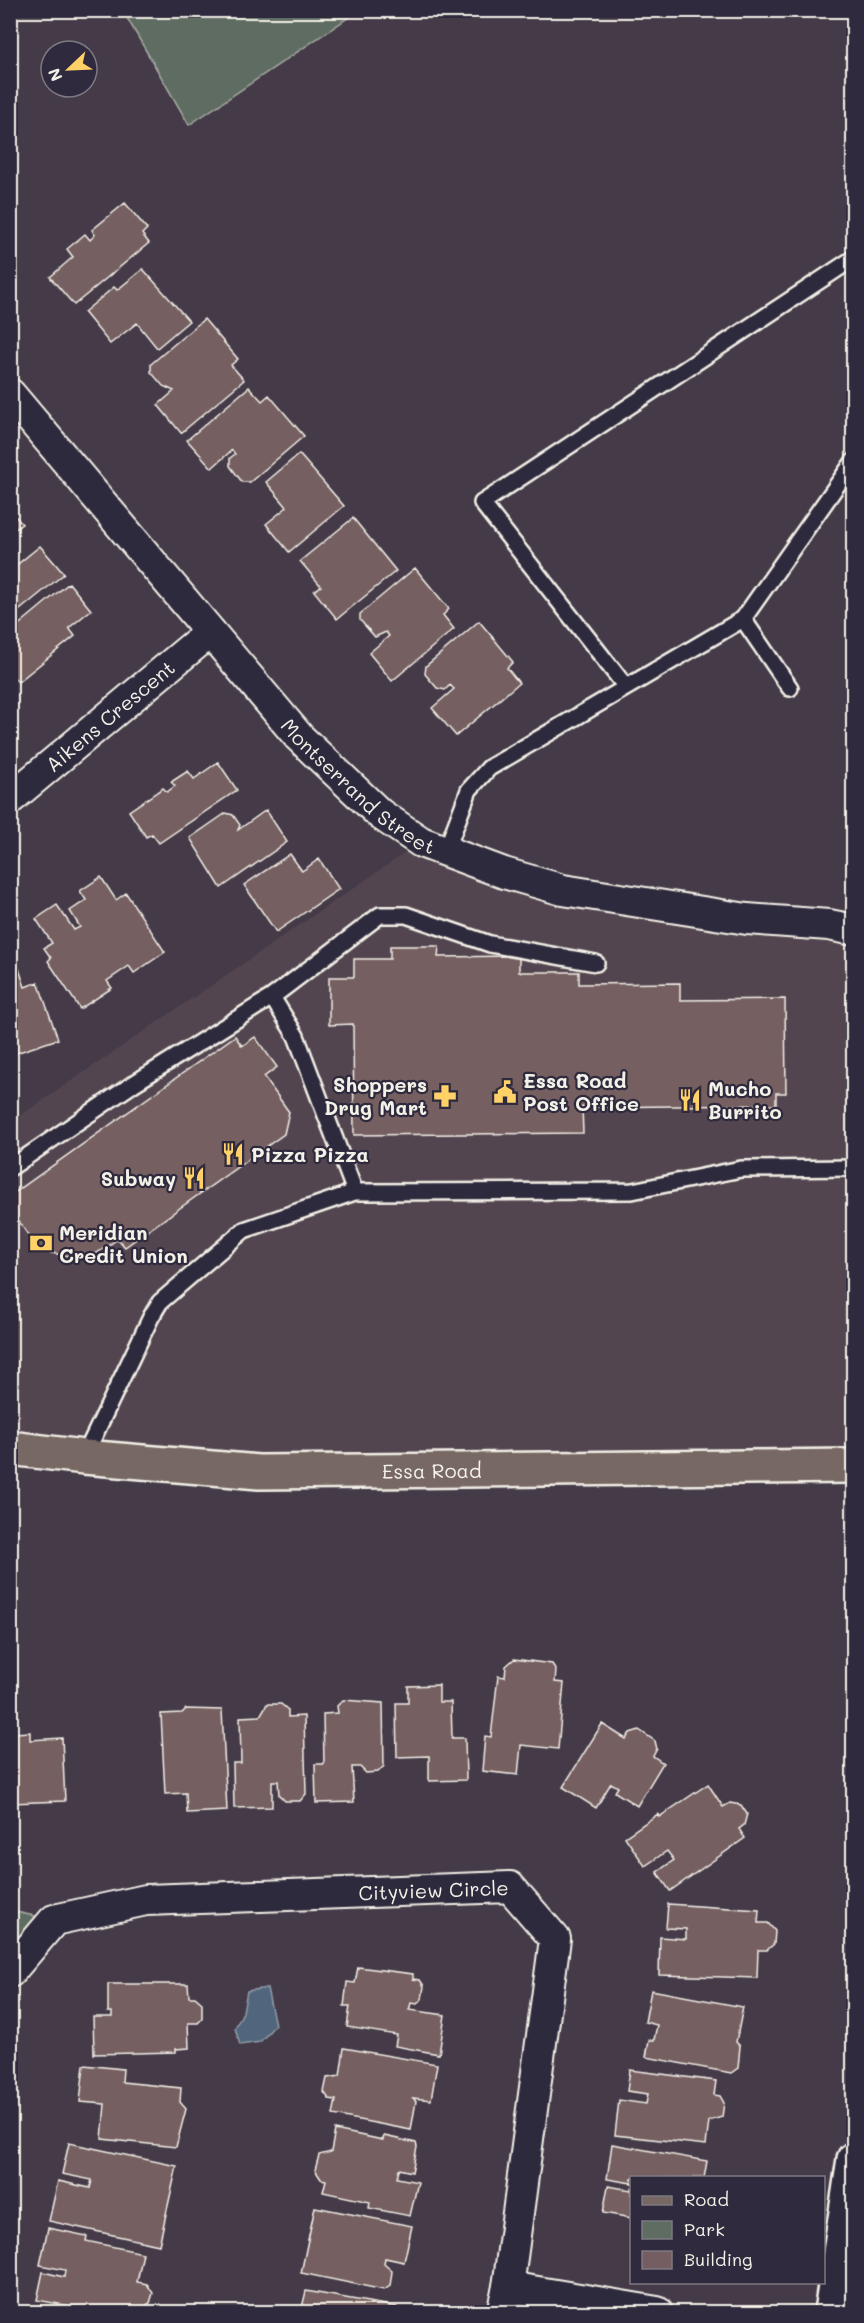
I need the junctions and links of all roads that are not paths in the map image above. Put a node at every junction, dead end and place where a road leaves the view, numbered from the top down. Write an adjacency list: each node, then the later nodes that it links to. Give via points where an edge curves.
1 (854, 258): 6 (lane, via 482,503)
2 (10, 394): 5 (street, Montserrand Street)
3 (854, 461): 4 (lane)
4 (743, 619): 6 (lane); 7 (lane)
5 (210, 632): 8 (street, Aikens Crescent); 9 (street, Montserrand Street, via 299,737 380,814 422,842)
6 (627, 687): 9 (lane, via 489,768 469,790)
7 (790, 688)
8 (10, 799)
9 (446, 851): 10 (street, Montserrand Street, via 563,890 747,919)
10 (854, 930)
11 (596, 963): 12 (lane, via 490,944 406,915 380,915)
12 (272, 997): 13 (lane, via 133,1084); 15 (lane, via 296,1036)
13 (10, 1168)
14 (854, 1168): 15 (lane, via 741,1169 632,1191)
15 (355, 1192): 17 (lane, via 244,1230 160,1302)
16 (10, 1448): 17 (main road, Essa Road)
17 (84, 1457): 18 (main road, Essa Road, via 259,1472)
18 (854, 1466)
19 (10, 1972): 21 (street, Cityview Circle, via 54,1920 146,1900 510,1887 555,1939)
20 (854, 2159): 23 (main road)
21 (505, 2300): 22 (street)
22 (657, 2313)
23 (831, 2313)

